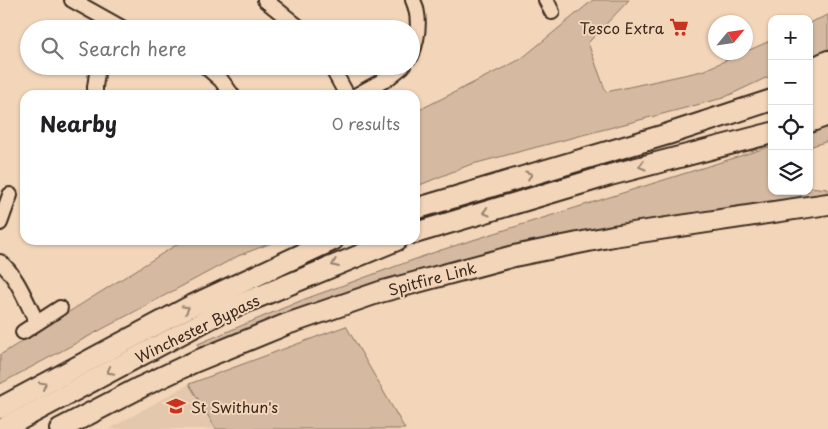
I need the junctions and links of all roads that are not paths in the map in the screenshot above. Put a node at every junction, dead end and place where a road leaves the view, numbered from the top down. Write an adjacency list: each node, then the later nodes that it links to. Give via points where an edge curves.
1 (72, 0): 4 (street)
2 (265, 0): 5 (street)
3 (413, 0): 6 (street)
4 (106, 20)
5 (290, 20)
6 (417, 20)
7 (828, 61): 8 (highway)
8 (813, 68)
9 (96, 75): 15 (street)
10 (215, 75): 16 (street)
11 (336, 75): 17 (street)
12 (392, 75): 18 (street)
13 (828, 81): 14 (highway)
14 (813, 87)
15 (94, 90)
16 (228, 90)
17 (344, 90)
18 (366, 90)
19 (768, 90): 26 (highway)
20 (828, 97): 22 (highway)
21 (768, 101): 26 (highway)
22 (813, 103)
23 (828, 116): 25 (highway)
24 (768, 121): 28 (highway)
25 (813, 121)
26 (668, 134): 31 (highway, one-way to 26)
27 (768, 134): 28 (highway)
28 (689, 154): 33 (highway, one-way to 33)
29 (828, 204): 42 (highway, Spitfire Link, via 613,236 514,256 380,292 203,358)
30 (11, 205): 32 (street)
31 (420, 207)
32 (0, 223)
33 (420, 231)
34 (322, 245): 40 (highway, Winchester Bypass, one-way to 34, via 189,307)
35 (385, 245): 41 (highway, Winchester Bypass, one-way to 41, via 222,312)
36 (0, 262): 38 (street, via 15,278)
37 (60, 308): 38 (street)
38 (37, 322): 39 (street)
39 (23, 332)
40 (0, 408)
41 (2, 429)
42 (60, 429)

